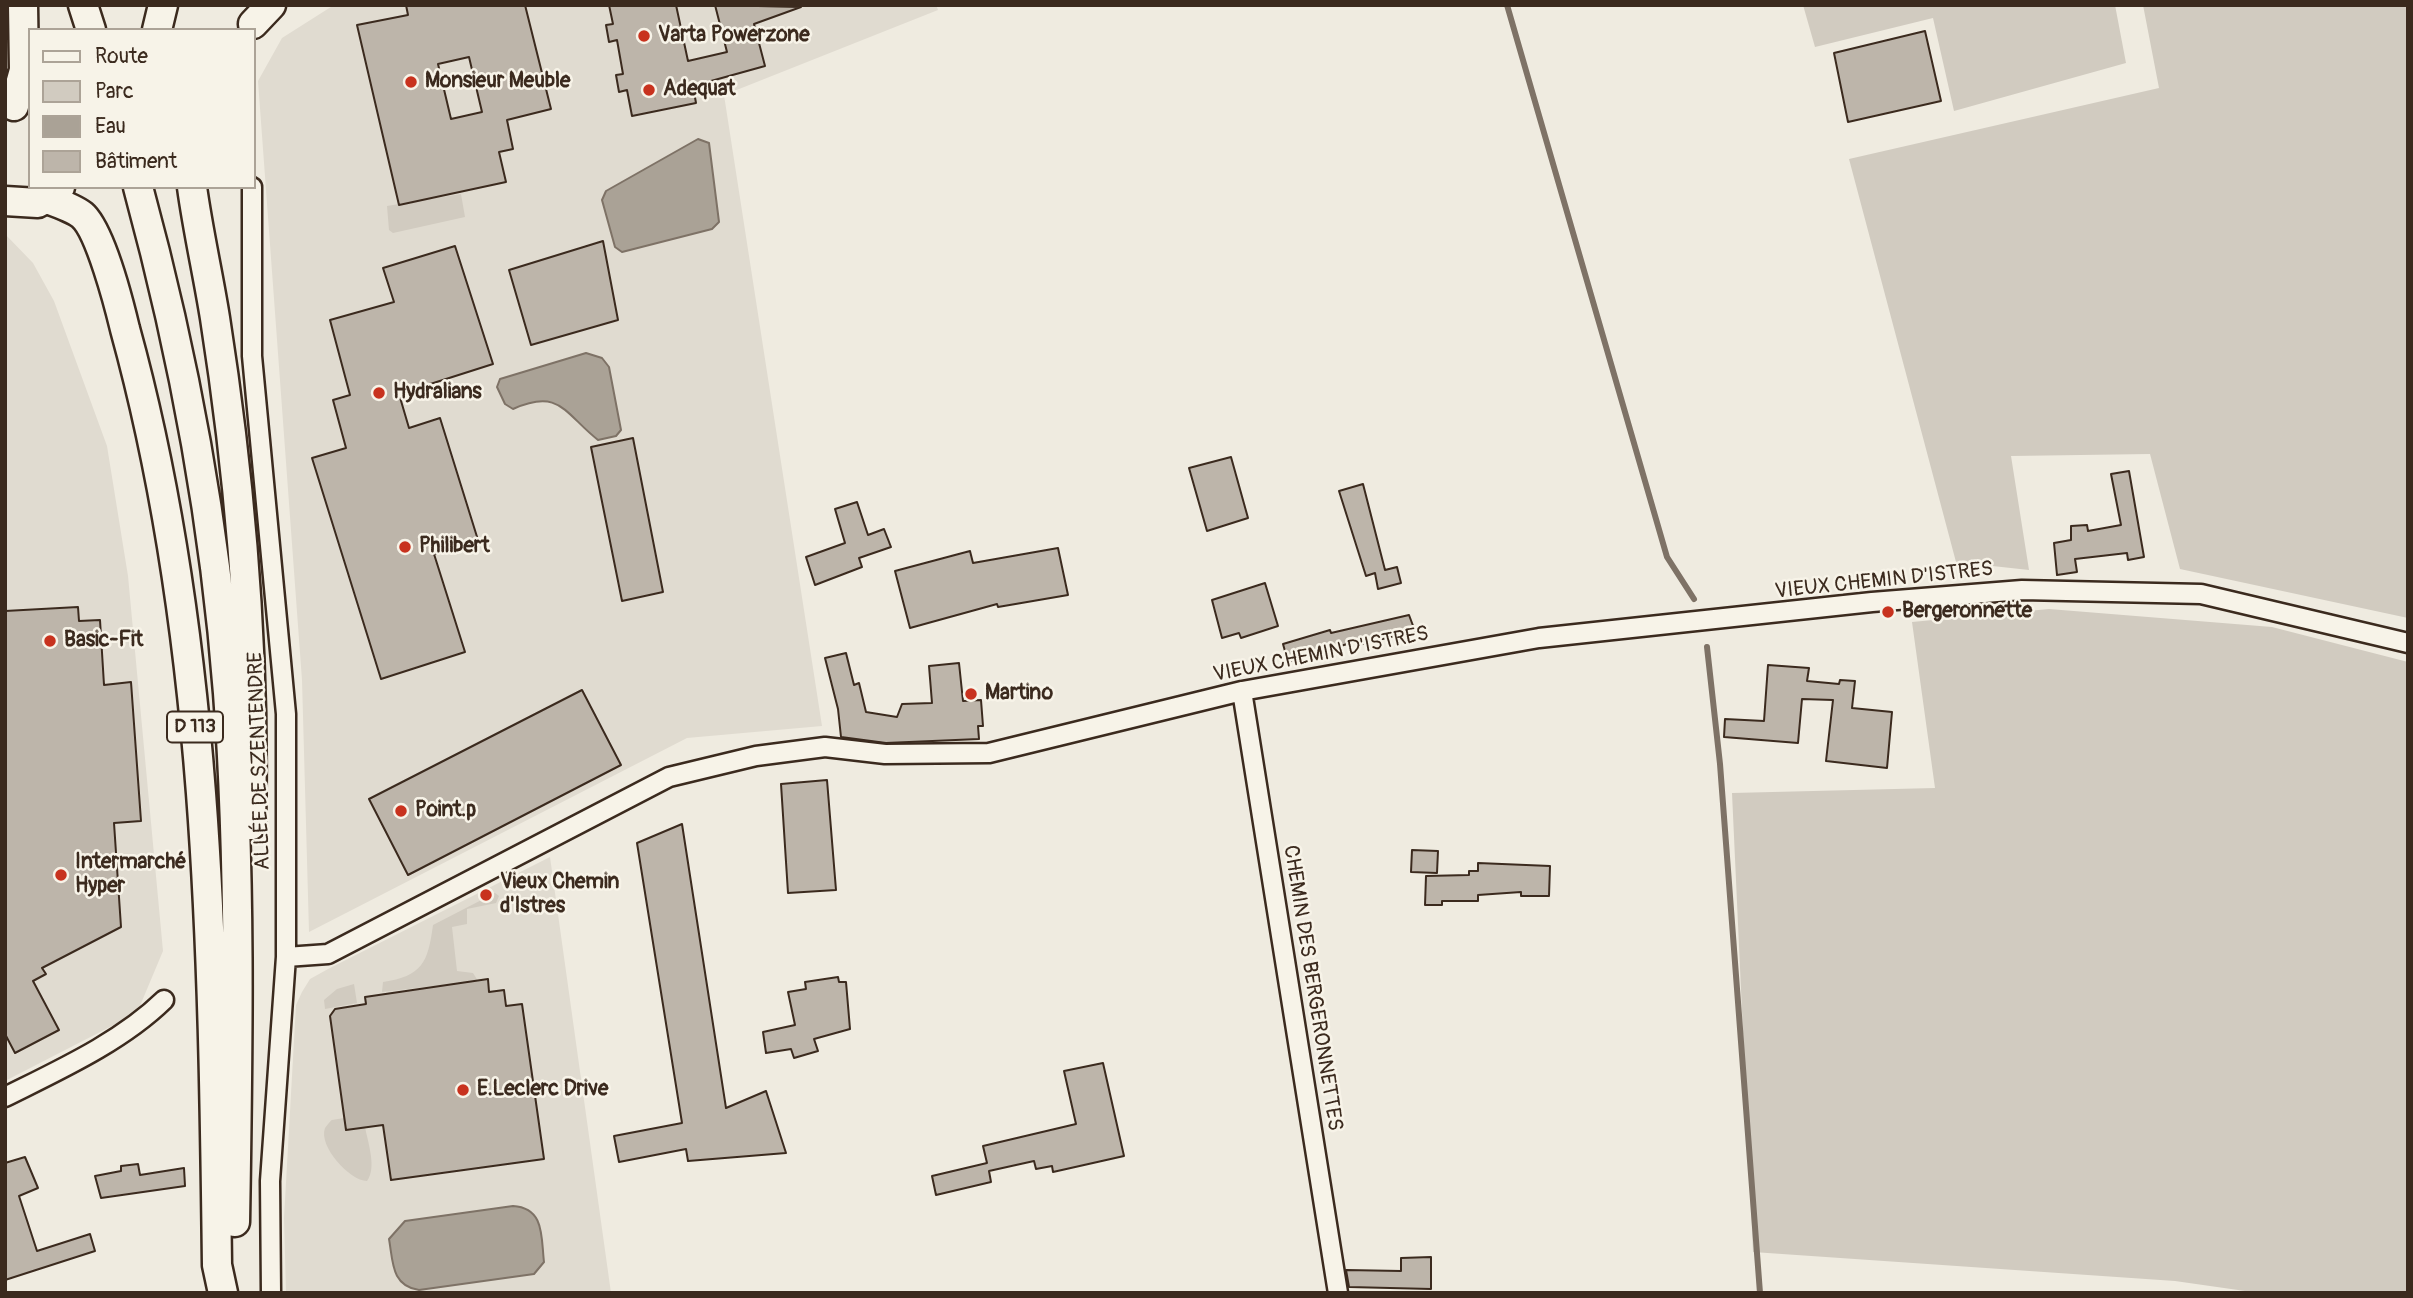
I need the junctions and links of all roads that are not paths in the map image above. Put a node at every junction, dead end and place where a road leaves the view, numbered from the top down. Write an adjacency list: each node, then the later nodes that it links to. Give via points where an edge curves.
1 (23, 5): 6 (main road, via 24,70)
2 (83, 5): 4 (main road)
3 (163, 5): 5 (main road)
4 (91, 28)
5 (157, 28)
6 (16, 107)
7 (138, 189): 16 (main road, D 113, via 187,398 219,606 231,754)
8 (192, 189): 16 (main road, via 225,392 247,631 252,734 250,883)
9 (252, 189): 14 (street, ALLÉE DE SZENTENDRE, via 252,356 286,714)
10 (54, 193): 11 (main road, via 28,205); 18 (main road, D 113, via 82,215 95,236 118,302 160,472 181,606 200,771 214,1026 217,1265)
11 (5, 201)
12 (2408, 643): 13 (street, VIEUX CHEMIN D'ISTRES, via 2201,594 2022,590 1539,638)
13 (1241, 691): 14 (street, VIEUX CHEMIN D'ISTRES, via 989,753 885,754 825,747 756,756 669,777 328,954); 21 (street, CHEMIN DES BERGERONNETTES)
14 (286, 957): 20 (street, ALLÉE DE SZENTENDRE, via 270,1181)
15 (163, 1000): 17 (street, via 147,1017)
16 (237, 1082): 19 (main road, D 113)
17 (5, 1097)
18 (223, 1293)
19 (234, 1293)
20 (271, 1293)
21 (1338, 1293)

